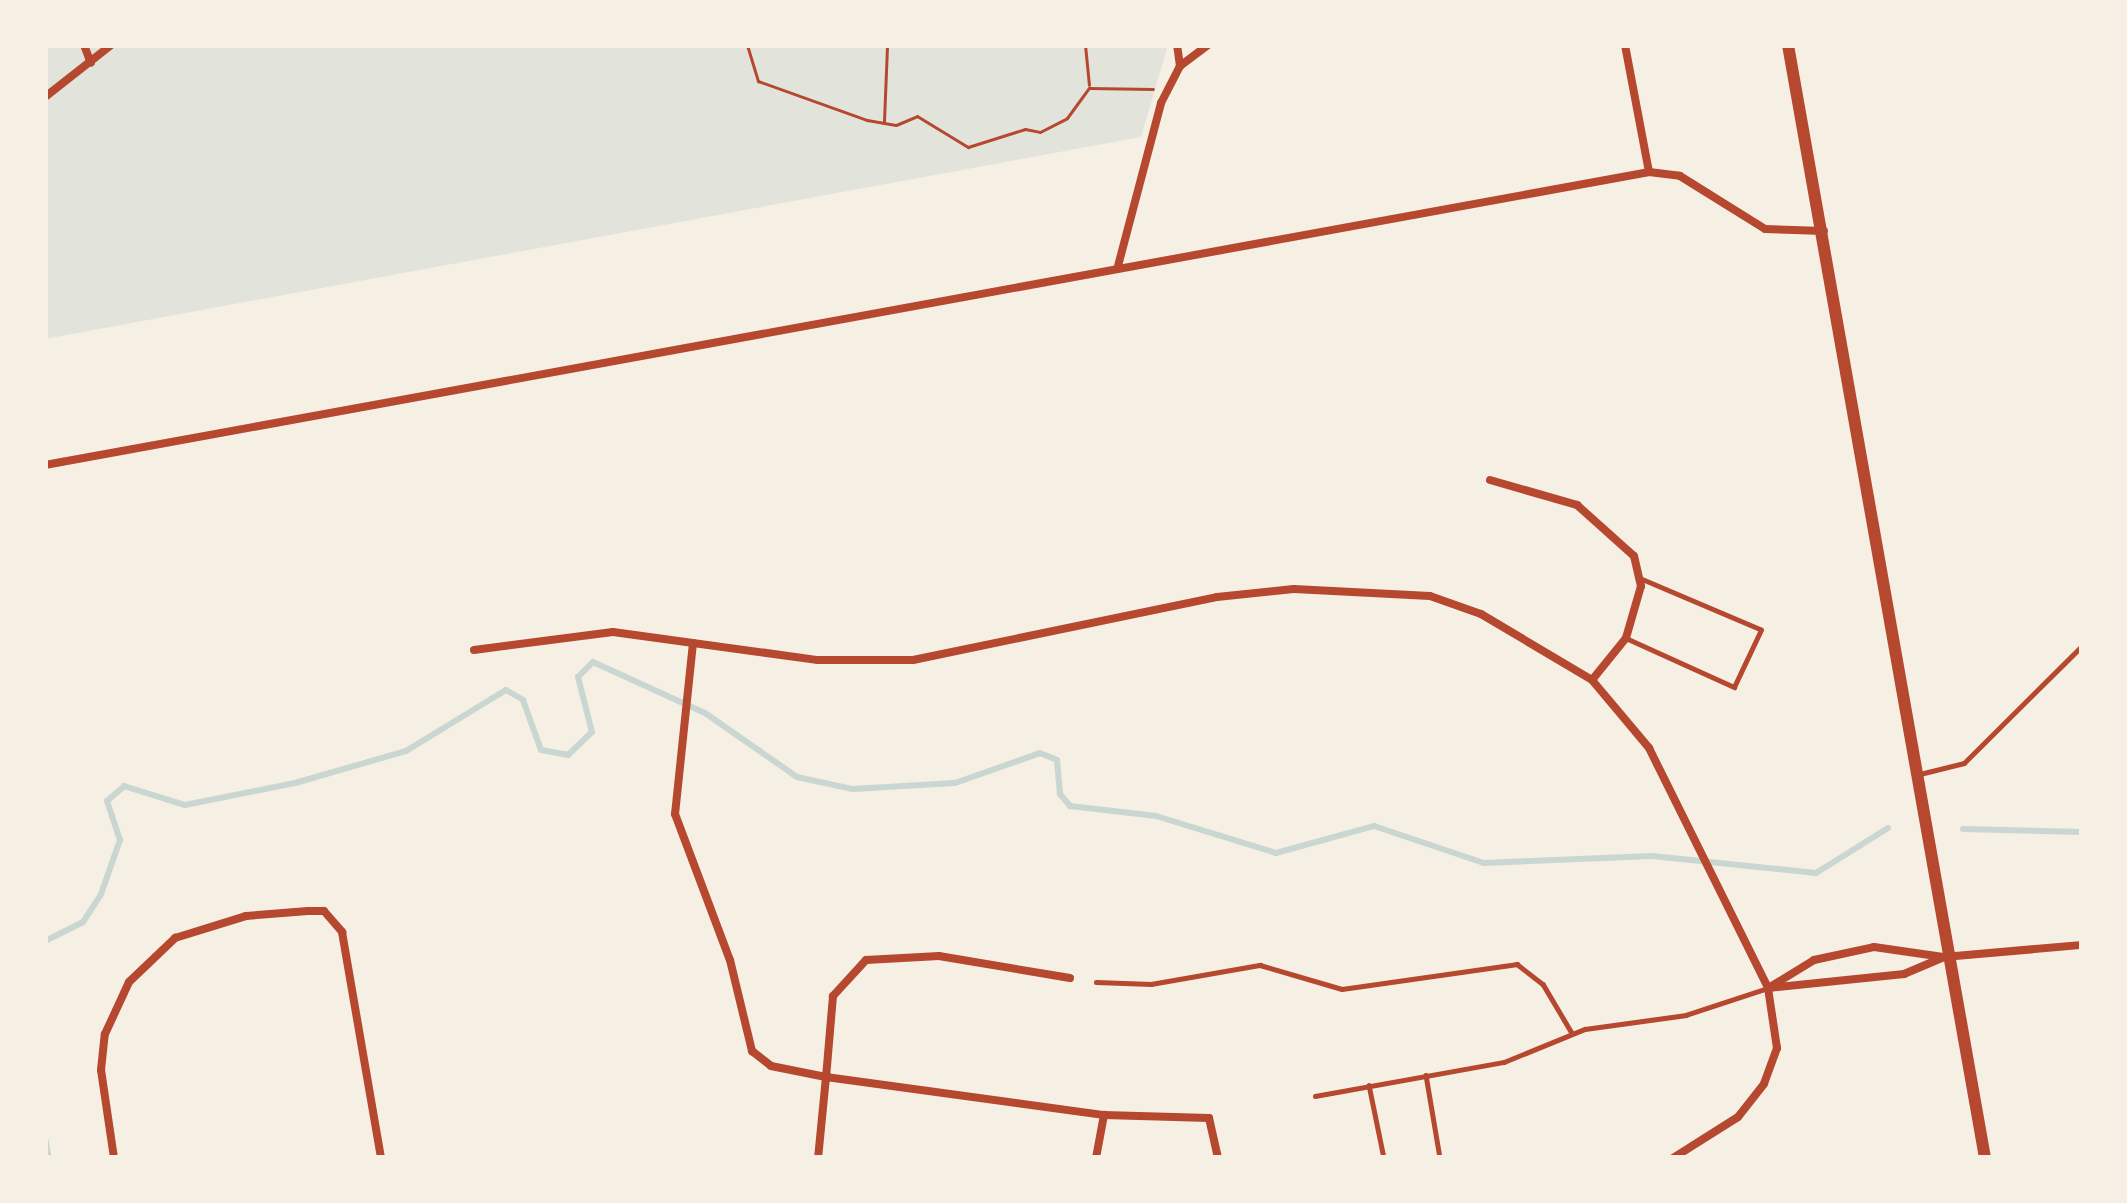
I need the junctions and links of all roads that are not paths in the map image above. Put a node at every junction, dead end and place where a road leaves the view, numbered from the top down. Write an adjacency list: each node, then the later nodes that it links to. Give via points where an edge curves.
1 (84, 45): 7 (street)
2 (111, 45): 7 (street)
3 (1177, 45): 8 (street)
4 (1208, 45): 8 (street)
5 (1625, 45): 10 (street)
6 (1788, 45): 11 (main road)
7 (92, 63): 9 (street)
8 (1180, 66): 12 (street)
9 (45, 97)
10 (1649, 172): 11 (street, via 1680,176 1765,229); 12 (street)
11 (1823, 231): 21 (main road)
12 (1118, 266): 13 (street)
13 (45, 464)
14 (1490, 480): 15 (street, via 1576,505 1634,556)
15 (1639, 578): 16 (street); 16 (lane, via 1761,630 1734,687)
16 (1626, 638): 20 (street)
17 (694, 643): 19 (street, via 613,632); 20 (street, via 818,659 913,660 1217,597 1366,588 1481,614); 29 (street, via 675,814 730,960 745,1037 771,1066)
18 (2082, 646): 21 (lane, via 1964,763)
19 (474, 650)
20 (1592, 680): 26 (street, via 1649,748)
21 (1914, 775): 23 (main road)
22 (2082, 945): 23 (street)
23 (1944, 957): 26 (street, via 1904,974); 26 (street, via 1874,947 1814,960); 41 (main road)
24 (1070, 978): 29 (street, via 939,956 866,960 832,996)
25 (1096, 982): 27 (lane, via 1151,984 1260,965 1342,989 1517,964 1544,984)
26 (1768, 988): 27 (lane, via 1686,1015); 40 (street, via 1777,1048 1764,1084 1738,1117)
27 (1572, 1033): 28 (lane, via 1504,1062)
28 (1426, 1074): 30 (lane); 39 (lane)
29 (826, 1077): 32 (street); 35 (street)
30 (1369, 1085): 31 (lane); 38 (lane)
31 (1315, 1096)
32 (1104, 1115): 36 (street); 37 (street, via 1209,1118)
33 (114, 1158): 34 (street, via 101,1070 105,1034 129,982 175,938 246,916 308,910 324,911 342,932)
34 (381, 1158)
35 (818, 1158)
36 (1096, 1158)
37 (1218, 1158)
38 (1384, 1158)
39 (1440, 1158)
40 (1673, 1158)
41 (1985, 1158)

